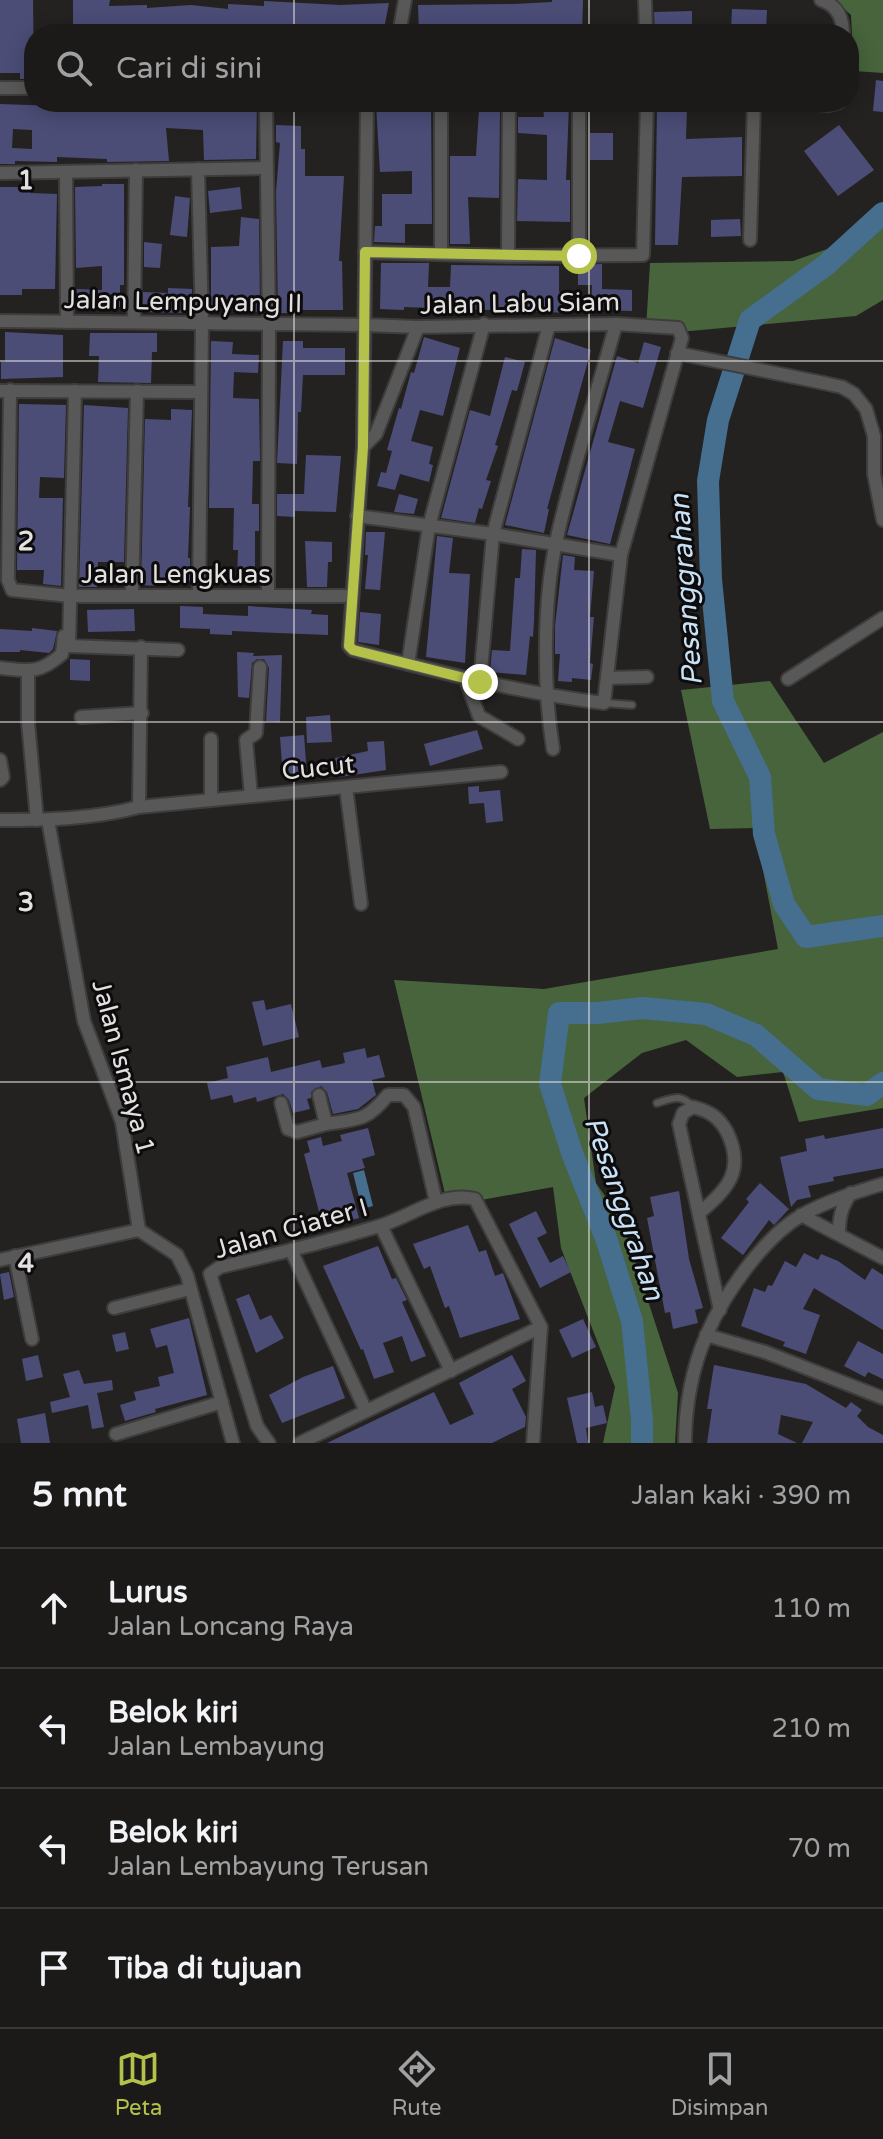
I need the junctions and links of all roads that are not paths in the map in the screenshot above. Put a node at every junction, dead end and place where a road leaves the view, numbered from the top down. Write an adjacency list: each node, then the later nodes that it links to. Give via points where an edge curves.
1 (405, 0): 4 (street)
2 (645, 0): 5 (street)
3 (821, 0): 6 (street, via 841,15)
4 (401, 24)
5 (646, 24)
6 (842, 24)
7 (0, 88): 8 (street)
8 (24, 88)
9 (266, 112): 16 (street)
10 (367, 112): 22 (street)
11 (441, 112): 23 (street)
12 (509, 112): 24 (street)
13 (579, 112): 25 (street)
14 (647, 112): 25 (street, via 643,255)
15 (754, 112): 21 (street)
16 (265, 168): 17 (street); 30 (street)
17 (198, 169): 18 (street); 29 (street)
18 (136, 170): 19 (street); 28 (street)
19 (66, 172): 20 (street); 27 (street)
20 (0, 173)
21 (750, 240)
22 (365, 252): 23 (street); 33 (street)
23 (441, 253): 24 (street)
24 (508, 256): 25 (street)
25 (579, 256)
26 (0, 321): 27 (street, Jalan Lempuyang II)
27 (67, 322): 28 (street, Jalan Lempuyang II)
28 (134, 322): 29 (street, Jalan Lempuyang II)
29 (202, 323): 30 (street, Jalan Lempuyang II); 40 (street)
30 (269, 324): 33 (street, Jalan Lempuyang II); 51 (street)
31 (484, 324): 34 (street, Jalan Labu Siam); 35 (street, Jalan Labu Siam); 44 (street)
32 (616, 324): 34 (street, Jalan Labu Siam); 36 (street, Jalan Labu Siam, via 674,326 682,334); 46 (street)
33 (366, 325): 35 (street, Jalan Labu Siam); 41 (street)
34 (549, 325): 45 (street)
35 (418, 327): 41 (street, via 376,434)
36 (677, 353): 43 (street, via 842,387 861,400 874,436 874,474); 47 (street)
37 (5, 390): 38 (street); 50 (street, Jalan Lengkuas, via 8,580 14,590)
38 (75, 391): 39 (street); 50 (street)
39 (137, 391): 40 (street); 48 (street)
40 (201, 392): 49 (street)
41 (363, 447): 42 (street)
42 (357, 516): 44 (street); 52 (street)
43 (883, 520)
44 (429, 526): 45 (street); 57 (street)
45 (493, 534): 46 (street); 65 (street)
46 (556, 544): 47 (street); 66 (street)
47 (621, 555): 63 (street)
48 (132, 595): 49 (street, Jalan Lengkuas); 50 (street, Jalan Lengkuas)
49 (199, 595): 51 (street, Jalan Lengkuas)
50 (70, 596): 54 (street)
51 (268, 596): 52 (street, Jalan Lengkuas)
52 (350, 596): 57 (street, via 349,646)
53 (883, 618): 64 (street)
54 (69, 633): 55 (street, via 69,646); 60 (street, via 64,634 62,654 46,668)
55 (141, 647): 56 (street); 69 (street)
56 (178, 650)
57 (408, 664): 62 (street)
58 (260, 667): 78 (street, via 256,733 246,740)
59 (0, 668): 60 (street)
60 (28, 670): 82 (street, Jalan Ismaya 1, via 28,722)
61 (647, 677): 63 (street)
62 (465, 678): 65 (street); 72 (street, via 479,716)
63 (607, 678): 67 (street)
64 (788, 679)
65 (480, 682): 66 (street)
66 (546, 696): 67 (street); 73 (street)
67 (604, 703): 68 (lane)
68 (632, 705)
69 (142, 713): 70 (street); 80 (street)
70 (81, 717)
71 (211, 739): 79 (street)
72 (518, 739)
73 (553, 749)
74 (0, 760): 76 (street)
75 (501, 772): 77 (street, Cucut)
76 (0, 780)
77 (346, 787): 78 (street, Cucut); 83 (street)
78 (251, 796): 79 (street, Cucut)
79 (211, 800): 80 (street, Cucut)
80 (139, 807): 82 (street, Cucut)
81 (0, 820): 82 (street, Cucut)
82 (42, 820): 95 (street, Jalan Ismaya 1, via 84,1021 122,1122)
83 (361, 904)
84 (319, 1095): 88 (street)
85 (281, 1103): 88 (street, via 288,1129 297,1132)
86 (657, 1103): 87 (lane, via 677,1097)
87 (693, 1107): 92 (street, via 679,1124); 92 (street, via 709,1111 722,1123 736,1164 732,1179)
88 (326, 1124): 91 (street, via 362,1118 388,1095 404,1095 414,1107)
89 (883, 1184): 90 (street)
90 (851, 1193): 93 (street); 96 (street, via 843,1205)
91 (436, 1202): 94 (street, Jalan Ciater I); 104 (street, Jalan Ciater I, via 475,1199)
92 (699, 1213): 103 (street)
93 (801, 1215): 96 (street); 103 (street, via 743,1273)
94 (381, 1226): 97 (street, Jalan Ciater I); 107 (street)
95 (139, 1230): 98 (street); 101 (street, via 177,1255)
96 (839, 1234): 99 (street)
97 (291, 1250): 110 (street); 113 (street, Jalan Ciater I, via 210,1274 257,1426)
98 (15, 1256): 100 (street); 106 (street)
99 (883, 1258)
100 (0, 1260)
101 (190, 1289): 102 (street); 109 (street)
102 (114, 1308)
103 (720, 1310): 105 (street)
104 (541, 1327): 107 (street); 115 (street)
105 (706, 1335): 108 (street); 116 (street, via 687,1401)
106 (32, 1339)
107 (451, 1371): 110 (street)
108 (883, 1398)
109 (222, 1402): 111 (street); 112 (street)
110 (366, 1411): 114 (street)
111 (116, 1434)
112 (233, 1443)
113 (269, 1443)
114 (300, 1443)
115 (533, 1443)
116 (685, 1443)

